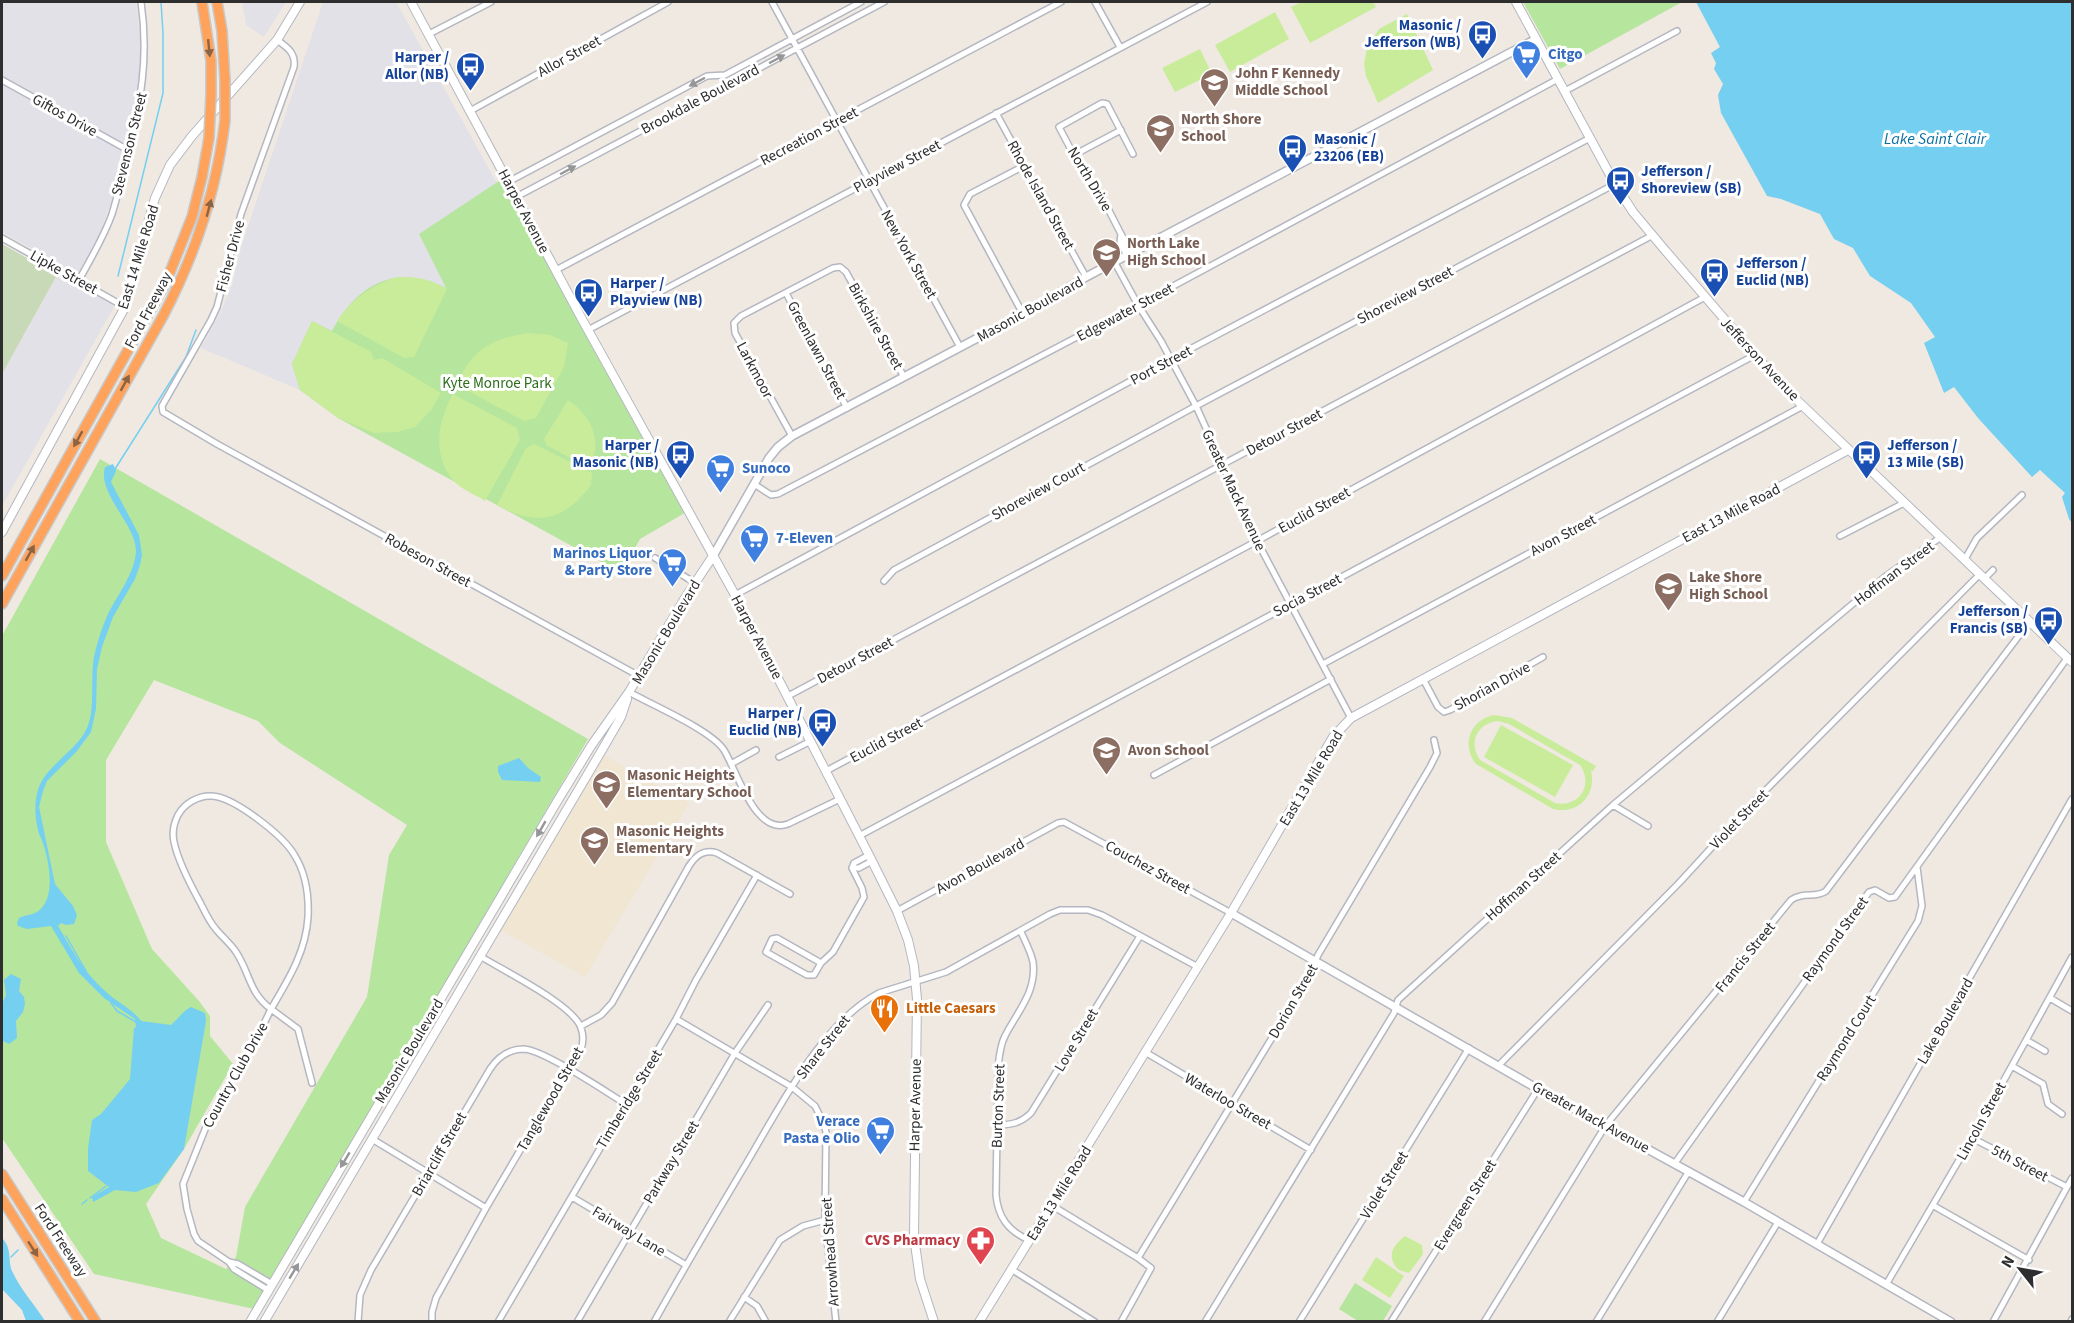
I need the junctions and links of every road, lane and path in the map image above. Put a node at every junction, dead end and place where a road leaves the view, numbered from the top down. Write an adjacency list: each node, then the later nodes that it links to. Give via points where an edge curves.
1 (141, 2): 30 (street, Stevenson Street, via 144,72)
2 (202, 2): 73 (highway, Ford Freeway, one-way to 73, bridge, via 211,95 202,177 192,217 166,282)
3 (217, 2): 78 (highway, Ford Freeway, one-way to 3, bridge, via 163,316 185,272 208,208 225,120 222,31)
4 (300, 2): 19 (main road, East 14 Mile Road)
5 (411, 2): 16 (main road, Harper Avenue)
6 (490, 2): 16 (street)
7 (668, 2): 25 (street, Allor Street)
8 (772, 2): 17 (street, New York Street)
9 (861, 2): 17 (street, Brookdale Boulevard)
10 (884, 2): 21 (street, Brookdale Boulevard)
11 (1061, 2): 27 (street, Recreation Street)
12 (1095, 2): 20 (street)
13 (1207, 2): 20 (street, Playview Street)
14 (1516, 2): 18 (main road, Jefferson Avenue)
15 (1677, 31): 24 (street)
16 (429, 34): 25 (main road, Harper Avenue)
17 (792, 39): 21 (street, New York Street); 35 (street, Brookdale Boulevard, one-way to 35, via 725,75 707,76)
18 (1536, 39): 22 (main road, Jefferson Avenue); 40 (street, Masonic Boulevard)
19 (277, 40): 48 (main road, East 14 Mile Road, via 170,165 153,207); 59 (street, Fisher Drive, via 293,54 294,67 241,214 214,312 162,406 165,414)
20 (1120, 47): 26 (street, Playview Street)
21 (797, 48): 27 (street, New York Street); 37 (street, Brookdale Boulevard, one-way to 21)
22 (1558, 79): 24 (main road, Jefferson Avenue); 47 (street, Edgewater Street)
23 (2, 80): 30 (street, Giftos Drive)
24 (1565, 91): 29 (main road, Jefferson Avenue)
25 (470, 111): 35 (main road, Harper Avenue)
26 (996, 113): 33 (street, Rhode Island Street); 34 (street, Playview Street)
27 (836, 122): 34 (street, New York Street); 42 (street, Recreation Street)
28 (1121, 130): 31 (street); 31 (street, North Drive, via 1107,104 1102,103 1059,127); 32 (street, North Drive)
29 (1590, 138): 36 (main road, Jefferson Avenue); 53 (street, Port Street)
30 (128, 150): 44 (street, Stevenson Street, via 112,213)
31 (1074, 154): 40 (street, North Drive, via 1087,180 1100,193)
32 (1133, 154)
33 (1024, 166): 43 (street, Rhode Island Street); 49 (street, via 970,194 964,205)
34 (869, 181): 50 (street, Playview Street); 51 (street, New York Street)
35 (508, 182): 37 (main road, Harper Avenue)
36 (1615, 184): 38 (main road, Jefferson Avenue); 55 (street, Shoreview Street)
37 (516, 197): 42 (main road, Harper Avenue)
38 (1653, 235): 46 (main road, Jefferson Avenue); 61 (street, Detour Street)
39 (2, 238): 44 (street, Lipke Street)
40 (1129, 255): 41 (street, Masonic Boulevard)
41 (1114, 262): 43 (street, Masonic Boulevard); 47 (street, Greater Mack Avenue)
42 (556, 270): 50 (main road, Harper Avenue)
43 (1086, 278): 49 (street, Masonic Boulevard)
44 (79, 280): 48 (street, Lipke Street)
45 (786, 293): 54 (street, Birkshire Street, via 833,268 843,269); 57 (street, Greenlawn Street); 58 (street, Larkmoor, via 741,316 734,327)
46 (1705, 297): 52 (main road, Jefferson Avenue); 68 (street, Euclid Street)
47 (1138, 305): 53 (street, Greater Mack Avenue); 62 (street, Edgewater Street, via 778,494 771,495)
48 (125, 307): 65 (main road, East 14 Mile Road)
49 (1023, 314): 51 (street, Masonic Boulevard)
50 (588, 330): 69 (main road, Harper Avenue)
51 (960, 347): 54 (street, Masonic Boulevard)
52 (1755, 355): 56 (main road, Jefferson Avenue); 79 (street, Socia Street)
53 (1171, 359): 55 (street, Greater Mack Avenue); 77 (street, Port Street)
54 (904, 377): 57 (street, Masonic Boulevard)
55 (1196, 406): 61 (street, Greater Mack Avenue); 75 (street, Shoreview Court, via 894,570)
56 (1803, 406): 60 (main road, Jefferson Avenue); 83 (street, Avon Street)
57 (847, 408): 58 (street, Masonic Boulevard)
58 (792, 436): 62 (street, Masonic Boulevard, via 774,451)
59 (218, 444): 84 (street, Robeson Street)
60 (1848, 450): 64 (main road, Jefferson Avenue); 85 (main road, East 13 Mile Road)
61 (1223, 464): 68 (street, Greater Mack Avenue); 88 (street, Detour Street)
62 (754, 484): 69 (street, Masonic Boulevard)
63 (2022, 495): 71 (street, via 1977,538)
64 (1904, 503): 66 (street); 67 (main road, Jefferson Avenue)
65 (2, 532)
66 (1840, 536)
67 (1941, 537): 71 (main road, Jefferson Avenue); 104 (street, Hoffman Street, via 1886,576)
68 (1257, 542): 79 (street, Greater Mack Avenue); 97 (street, Euclid Street)
69 (713, 556): 76 (main road, Masonic Boulevard); 77 (main road, Harper Avenue)
70 (655, 558): 76 (street)
71 (1965, 560): 74 (main road, Jefferson Avenue)
72 (1993, 570): 74 (street, Violet Street)
73 (2, 576)
74 (1983, 576): 80 (main road, Jefferson Avenue); 140 (street, Violet Street, via 1747,809)
75 (884, 581)
76 (694, 583): 84 (main road, Masonic Boulevard)
77 (735, 595): 88 (main road, Harper Avenue)
78 (2, 604)
79 (1290, 604): 83 (street, Greater Mack Avenue); 108 (street, Socia Street)
80 (2030, 621): 82 (main road, Jefferson Avenue); 150 (street, Francis Street, via 1826,891 1791,900)
81 (1543, 657): 85 (street, Shorian Drive, via 1444,712)
82 (2070, 660): 111 (street, Raymond Street)
83 (1323, 664): 86 (street, Greater Mack Avenue)
84 (639, 676): 87 (main road, Masonic Boulevard)
85 (1423, 679): 89 (main road, East 13 Mile Road)
86 (1331, 680): 89 (street, Greater Mack Avenue); 99 (street)
87 (629, 692): 92 (main road, Masonic Boulevard); 93 (main road, Masonic Boulevard, via 621,717); 96 (street, via 713,738)
88 (788, 696): 91 (main road, Harper Avenue)
89 (1351, 718): 116 (main road, East 13 Mile Road, via 1333,737)
90 (1434, 740): 122 (street, Dorion Street, via 1437,753 1430,767)
91 (810, 741): 95 (street); 97 (main road, Harper Avenue)
92 (591, 746): 93 (main road); 100 (main road, Masonic Boulevard)
93 (602, 750): 98 (main road, Masonic Boulevard)
94 (756, 750): 96 (street)
95 (779, 758)
96 (731, 764): 102 (street, via 756,812 776,826)
97 (826, 771): 102 (main road, Harper Avenue)
98 (587, 774): 100 (main road); 105 (main road, Masonic Boulevard)
99 (1154, 775)
100 (572, 777): 101 (main road, Masonic Boulevard)
101 (564, 790): 105 (main road); 110 (main road, Masonic Boulevard, one-way to 110)
102 (840, 799): 108 (main road, Harper Avenue)
103 (2073, 799): 173 (street, Lake Boulevard)
104 (1613, 805): 107 (street); 129 (street, Hoffman Street, via 1398,1000)
105 (568, 806): 115 (main road, Masonic Boulevard)
106 (1064, 822): 114 (street, Avon Boulevard); 116 (street, Couchez Street)
107 (1648, 826)
108 (859, 836): 109 (main road, Harper Avenue)
109 (870, 858): 114 (main road, Harper Avenue); 123 (street, via 859,868 852,868 864,897 838,944)
110 (520, 864): 115 (main road, via 524,873); 117 (main road, Masonic Boulevard)
111 (1917, 867): 155 (street, Raymond Street, via 1892,898 1875,890 1869,892); 164 (street, Raymond Court, via 1922,913 1916,927)
112 (757, 875): 113 (street, Tanglewood Street); 132 (street, Timberidge Street); 133 (street, Tanglewood Street, via 713,852 695,857 612,1003 601,1015)
113 (790, 894)
114 (897, 911): 125 (main road, Harper Avenue)
115 (506, 913): 120 (main road, Masonic Boulevard)
116 (1231, 913): 122 (street, Greater Mack Avenue); 124 (main road, East 13 Mile Road)
117 (481, 930): 120 (main road, via 488,932 478,950); 127 (main road, Masonic Boulevard)
118 (1021, 932): 119 (street, Share Street, via 1060,910 1080,909 1095,912); 125 (street, Share Street, via 946,972); 149 (street, Burton Street, via 1033,963 1031,988 1004,1037 1000,1053)
119 (1140, 936): 124 (street, Share Street); 149 (street, Love Street, via 1031,1113 1019,1123)
120 (481, 956): 133 (street, via 567,1009); 134 (main road, Masonic Boulevard)
121 (2073, 957): 126 (street, Lincoln Street)
122 (1317, 961): 129 (street, Greater Mack Avenue); 147 (street, Dorion Street)
123 (821, 963): 123 (street, via 814,975 807,975 766,952 766,948 777,938)
124 (1198, 967): 138 (main road, East 13 Mile Road)
125 (916, 982): 144 (street, Share Street, via 879,993 858,1006 828,1037); 193 (main road, Harper Avenue, via 914,1237 920,1279)
126 (2050, 998): 131 (street); 135 (street, Lincoln Street)
127 (438, 1003): 134 (main road, via 427,1030); 153 (main road, Masonic Boulevard)
128 (768, 1005): 139 (street, Parkway Street)
129 (1396, 1006): 136 (street, Greater Mack Avenue); 154 (street, Hoffman Street)
130 (271, 1009): 130 (street, Country Club Drive, via 255,995 235,951 213,927 174,841 173,830 185,805 210,795 225,799 277,833 297,858 306,883 308,917 301,955); 143 (street, Country Club Drive, via 298,1029); 179 (street, Country Club Drive, via 210,1117 183,1184 198,1241)
131 (2073, 1011)
132 (676, 1019): 139 (street, Arrowhead Street); 146 (street, Timberidge Street)
133 (581, 1026): 142 (street, Tanglewood Street, via 581,1050)
134 (434, 1033): 152 (main road, Masonic Boulevard)
135 (2026, 1040): 137 (street); 141 (street, Lincoln Street)
136 (1469, 1048): 140 (street, Greater Mack Avenue); 198 (street, Violet Street)
137 (2045, 1051)
138 (1145, 1052): 147 (street, Waterloo Street); 165 (main road, East 13 Mile Road)
139 (735, 1053): 144 (street, Arrowhead Street); 171 (street, Parkway Street)
140 (1499, 1065): 145 (street, Greater Mack Avenue)
141 (2012, 1066): 148 (street, via 2043,1084 2048,1104); 151 (street, Lincoln Street)
142 (568, 1070): 146 (street, Briarcliff Street); 158 (street, Briarcliff Street, via 530,1050 500,1056); 167 (street, Tanglewood Street)
143 (312, 1083)
144 (792, 1087): 169 (street, Arrowhead Street, via 815,1106 824,1124); 176 (street, Share Street)
145 (1538, 1089): 150 (street, Greater Mack Avenue); 199 (street, Evergreen Street)
146 (626, 1104): 161 (street, Timberidge Street)
147 (1233, 1104): 154 (street, Waterloo Street); 174 (street, Dorion Street)
148 (2062, 1114)
149 (997, 1125): 172 (street, Burton Street, via 997,1205 1007,1226)
150 (1606, 1125): 155 (street, Greater Mack Avenue); 200 (street, Francis Street)
151 (1972, 1138): 160 (street, 5th Street); 166 (street, Lincoln Street)
152 (372, 1139): 153 (main road); 158 (street); 168 (main road, Masonic Boulevard)
153 (357, 1140): 163 (main road, Masonic Boulevard, one-way to 163)
154 (1311, 1150): 197 (street, Hoffman Street)
155 (1675, 1162): 156 (street, Greater Mack Avenue)
156 (1689, 1171): 164 (street, Greater Mack Avenue); 201 (street)
157 (2, 1174): 182 (highway, Ford Freeway)
158 (428, 1174): 167 (street); 185 (street, Briarcliff Street, via 364,1283)
159 (2073, 1178): 160 (street)
160 (2067, 1187): 175 (street)
161 (572, 1197): 171 (street, Fairway Lane); 187 (street, Timberidge Street)
162 (2, 1199): 181 (highway, Ford Freeway, one-way to 181)
163 (321, 1201): 168 (main road, via 320,1211); 179 (main road, Masonic Boulevard)
164 (1744, 1202): 170 (street, Greater Mack Avenue)
165 (1051, 1206): 172 (main road, East 13 Mile Road); 174 (street)
166 (1934, 1206): 175 (street); 178 (street, Lincoln Street)
167 (486, 1208): 186 (street, Tanglewood Street, via 436,1298)
168 (328, 1214): 184 (main road, Masonic Boulevard, one-way to 168)
169 (825, 1220): 180 (street, via 803,1226 780,1240); 192 (street, Arrowhead Street)
170 (1778, 1221): 173 (street, Greater Mack Avenue); 202 (street)
171 (630, 1232): 176 (street, Fairway Lane); 188 (street, Parkway Street)
172 (1029, 1240): 177 (main road, East 13 Mile Road)
173 (1817, 1244): 178 (street, Greater Mack Avenue)
174 (1138, 1258): 196 (street, via 1151,1268)
175 (2029, 1260): 204 (street)
176 (686, 1265): 189 (street, Share Street)
177 (1011, 1269): 194 (main road, East 13 Mile Road); 195 (street)
178 (1887, 1283): 203 (street, Greater Mack Avenue)
179 (270, 1287): 183 (main road, Masonic Boulevard); 184 (main road, via 275,1286 276,1295)
180 (744, 1297): 190 (street); 191 (street, via 757,1306)
181 (80, 1322)
182 (96, 1322)
183 (250, 1322)
184 (263, 1322)
185 (358, 1322)
186 (432, 1322)
187 (498, 1322)
188 (577, 1322)
189 (654, 1322)
190 (729, 1322)
191 (766, 1322)
192 (836, 1322)
193 (934, 1322)
194 (979, 1322)
195 (1095, 1322)
196 (1121, 1322)
197 (1205, 1322)
198 (1299, 1322)
199 (1391, 1322)
200 (1484, 1322)
201 (1596, 1322)
202 (1717, 1322)
203 (1951, 1322)
204 (1993, 1322)

